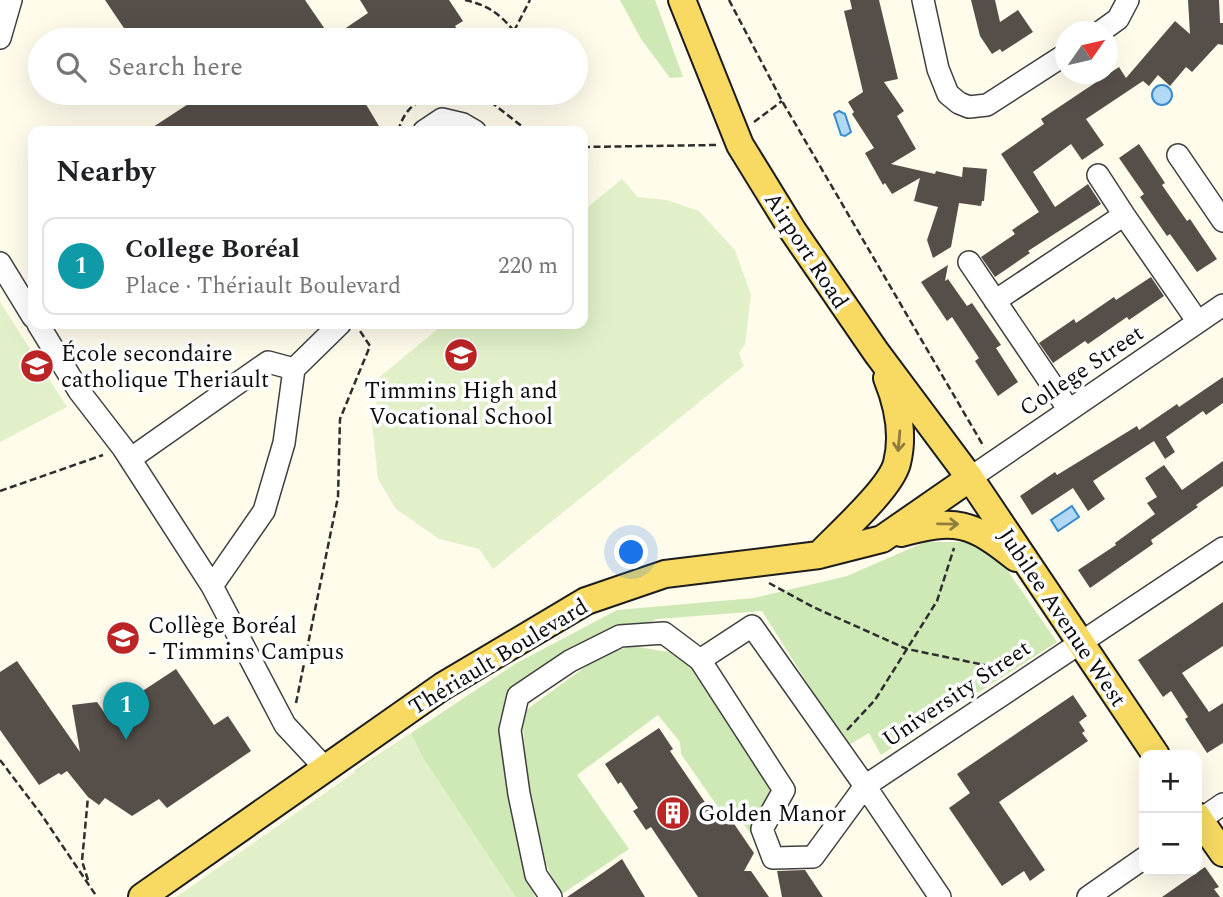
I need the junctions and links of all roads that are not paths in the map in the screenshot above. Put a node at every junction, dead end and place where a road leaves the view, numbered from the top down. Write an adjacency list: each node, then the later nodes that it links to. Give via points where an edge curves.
1 (11, 0): 6 (street)
2 (682, 0): 22 (main road, Airport Road, via 736,135 793,231)
3 (923, 0): 7 (street, via 938,69 948,94 959,103 987,105)
4 (1128, 0): 5 (street)
5 (1115, 21)
6 (0, 38)
7 (1055, 61)
8 (432, 126): 9 (street, via 442,119)
9 (466, 126)
10 (1178, 155): 13 (street)
11 (1097, 175): 12 (street)
12 (1124, 215): 16 (street); 19 (street)
13 (1223, 221)
14 (969, 262): 16 (street)
15 (0, 263): 18 (street)
16 (995, 301): 24 (street)
17 (1223, 305): 19 (street, College Street)
18 (28, 309)
19 (1198, 322): 24 (street, College Street)
20 (41, 329): 25 (street, via 79,391)
21 (335, 329): 23 (street)
22 (876, 352): 26 (main road, Airport Road); 29 (main road, one-way to 29, via 895,397 900,428 897,465)
23 (293, 369): 25 (street, via 268,362); 31 (street, via 284,443 264,511)
24 (1069, 410): 26 (street, College Street)
25 (126, 453): 31 (street)
26 (970, 478): 27 (main road, Thériault Boulevard); 30 (main road, Jubilee Avenue West)
27 (882, 539): 29 (main road, Thériault Boulevard); 30 (main road, one-way to 30, via 935,524 962,524 988,537)
28 (1223, 548): 32 (street, University Street)
29 (819, 555): 35 (main road, Thériault Boulevard, via 665,574 586,601 443,685)
30 (1034, 572): 32 (main road, Jubilee Avenue West)
31 (212, 586): 35 (street, via 285,725)
32 (1079, 642): 34 (main road, Jubilee Avenue West); 36 (street, University Street)
33 (700, 660): 36 (street, via 752,626); 36 (street, University Street, via 784,790 762,830 774,858 813,857); 43 (street, via 664,633 620,636 570,661 518,696 510,730 519,794 536,875)
34 (1153, 750)
35 (325, 768): 42 (main road, Thériault Boulevard)
36 (865, 786): 44 (street)
37 (1223, 804): 38 (street)
38 (1202, 817)
39 (1202, 824): 40 (main road)
40 (1223, 853)
41 (1139, 861): 45 (street)
42 (142, 897)
43 (551, 897)
44 (940, 897)
45 (1088, 897)

